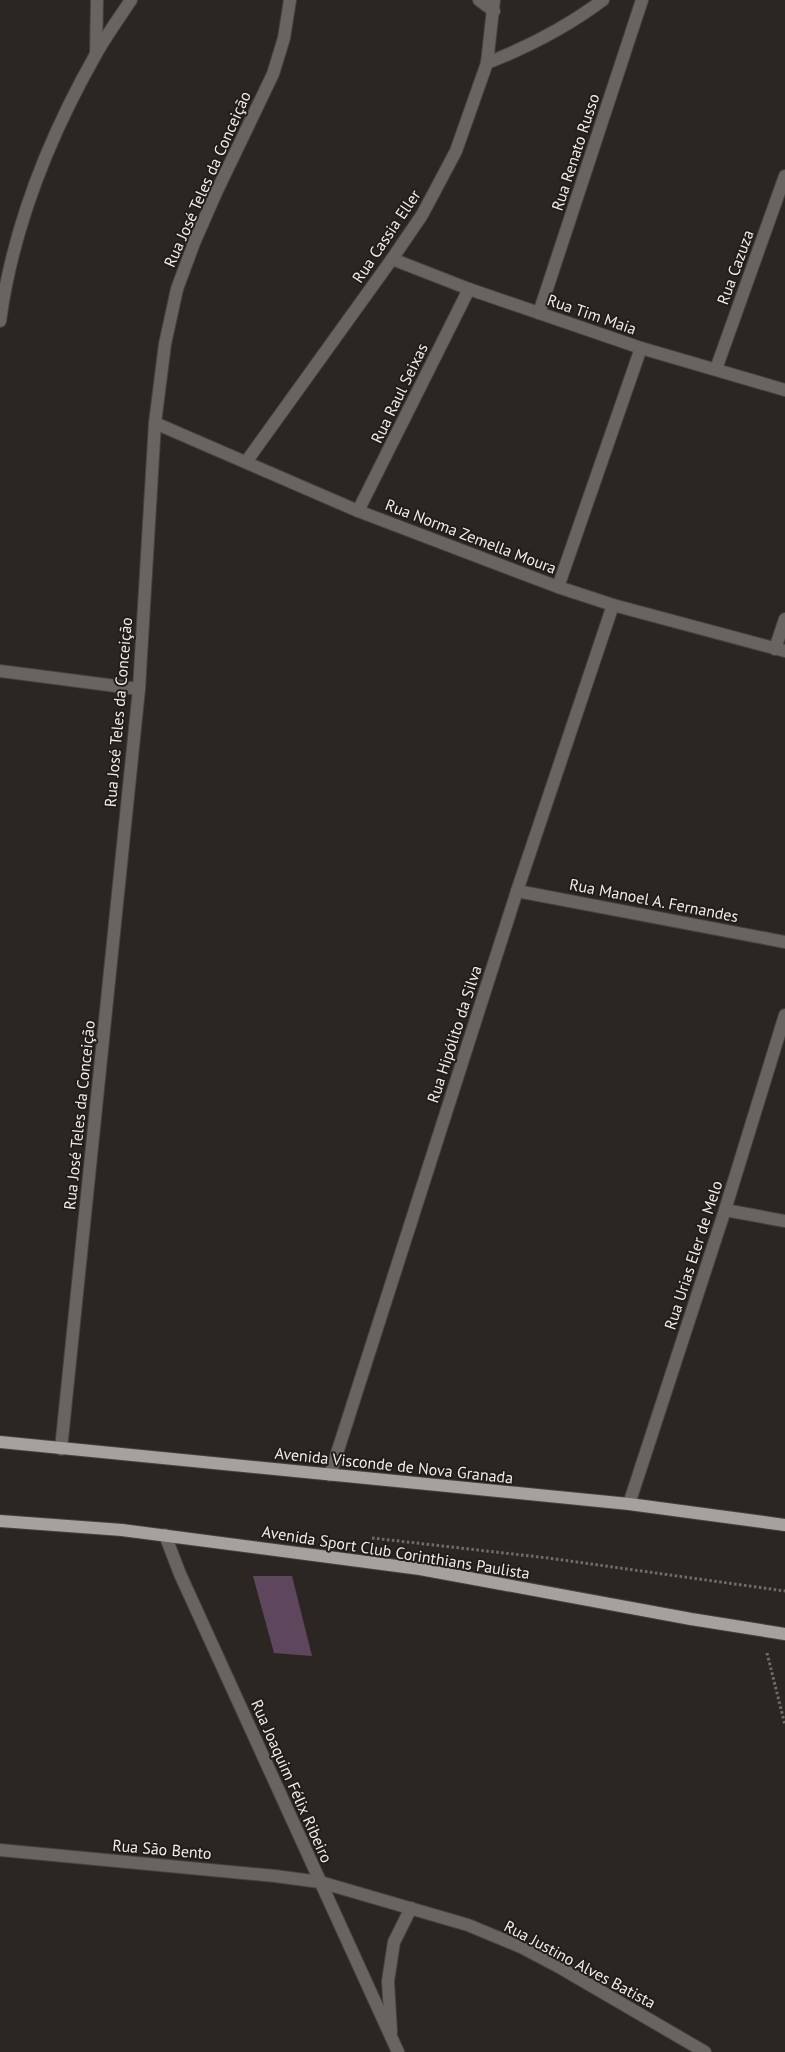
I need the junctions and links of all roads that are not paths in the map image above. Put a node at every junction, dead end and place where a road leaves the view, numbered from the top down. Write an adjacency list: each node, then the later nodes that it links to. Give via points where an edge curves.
1 (97, 0): 8 (street)
2 (131, 0): 8 (street)
3 (290, 0): 18 (street, Rua José Teles da Conceição, via 284,38 273,74 215,195 177,289 165,344)
4 (479, 0): 7 (street)
5 (603, 0): 9 (street, via 552,34)
6 (642, 0): 13 (street, Rua Renato Russo)
7 (494, 6): 9 (street, Rua Cassia Eller)
8 (96, 54): 14 (street, via 44,156 13,252)
9 (487, 63): 11 (street, Rua Cassia Eller, via 456,151 422,216)
10 (785, 176): 16 (street, Rua Cazuza)
11 (392, 259): 12 (street, Rua Tim Maia); 19 (street, Rua Cassia Eller)
12 (469, 289): 13 (street, Rua Tim Maia); 20 (street, Rua Raul Seixas)
13 (539, 313): 15 (street, Rua Tim Maia)
14 (0, 321)
15 (641, 348): 16 (street, Rua Tim Maia); 21 (street)
16 (716, 369): 17 (street, Rua Tim Maia)
17 (785, 390)
18 (155, 423): 19 (street, Rua Norma Zemella Moura); 26 (street, Rua José Teles da Conceição)
19 (246, 462): 20 (street, Rua Norma Zemella Moura)
20 (358, 511): 21 (street, Rua Norma Zemella Moura)
21 (558, 587): 22 (street, Rua Norma Zemella Moura)
22 (613, 605): 24 (street, Rua Norma Zemella Moura); 27 (street, Rua Hipólito da Silva)
23 (785, 619): 24 (street)
24 (780, 650)
25 (0, 671): 26 (street)
26 (138, 689): 33 (street, Rua José Teles da Conceição)
27 (517, 891): 28 (street, Rua Manoel A. Fernandes); 34 (street, Rua Hipólito da Silva)
28 (785, 942)
29 (785, 1015): 30 (street, Rua Urias Eler de Melo)
30 (725, 1210): 31 (street); 35 (street, Rua Urias Eler de Melo)
31 (785, 1221)
32 (0, 1442): 33 (main road, Avenida Visconde de Nova Granada)
33 (61, 1449): 34 (main road, Avenida Visconde de Nova Granada)
34 (330, 1475): 35 (main road, Avenida Visconde de Nova Granada)
35 (629, 1504): 37 (main road, Avenida Visconde de Nova Granada)
36 (0, 1521): 38 (main road, Avenida Sport Club Corinthians Paulista)
37 (785, 1525)
38 (165, 1535): 39 (main road, Avenida Sport Club Corinthians Paulista, via 420,1569); 41 (street, Rua Joaquim Félix Ribeiro)
39 (785, 1634)
40 (0, 1850): 41 (street, Rua São Bento)
41 (320, 1882): 42 (street, Rua Justino Alves Batista); 43 (street, Rua Joaquim Félix Ribeiro)
42 (411, 1908): 43 (street, Rua Joaquim Félix Ribeiro, via 394,1942 388,1981); 45 (street, Rua Justino Alves Batista, via 468,1924 521,1947)
43 (391, 2040): 44 (street, Rua Joaquim Félix Ribeiro)
44 (398, 2052)
45 (705, 2052)

